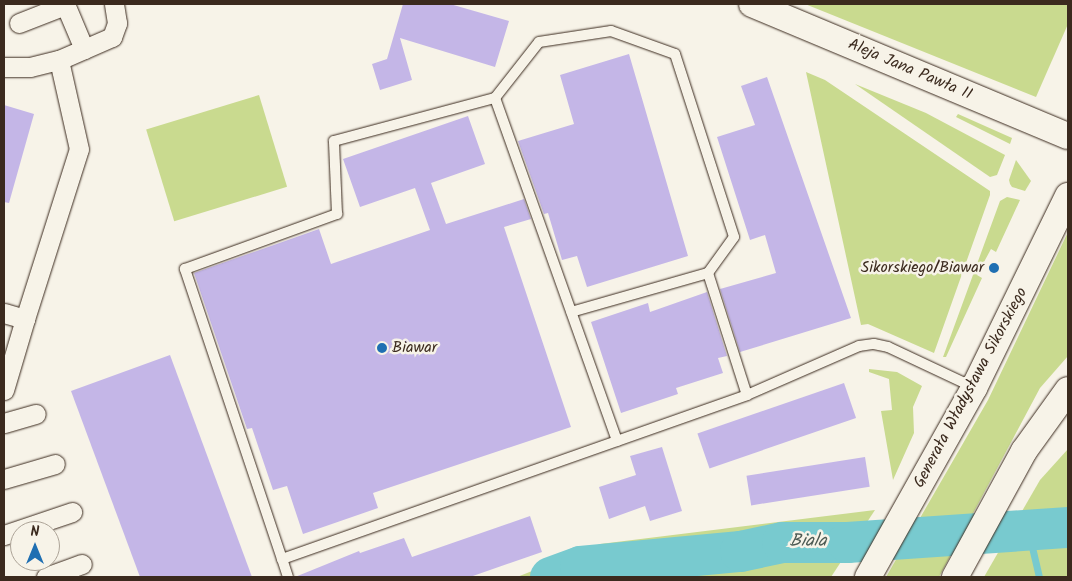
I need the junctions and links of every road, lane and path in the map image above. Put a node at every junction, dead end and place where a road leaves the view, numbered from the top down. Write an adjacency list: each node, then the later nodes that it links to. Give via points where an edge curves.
1 (65, 4): 4 (street); 5 (street)
2 (114, 4): 5 (street, via 117,23 112,37)
3 (752, 4): 9 (main road, Aleja Jana Pawła II)
4 (19, 23)
5 (84, 49): 6 (street)
6 (58, 60): 7 (street, via 30,67); 14 (street, via 79,149)
7 (4, 67)
8 (496, 98): 11 (lane, via 539,42 611,31 675,54 734,237); 12 (lane); 26 (lane, via 334,141 337,214 185,269)
9 (1068, 136)
10 (1068, 196): 15 (main road, Generała Władysława Sikorskiego)
11 (708, 273): 12 (lane); 18 (lane)
12 (571, 312): 21 (lane)
13 (4, 313): 14 (street)
14 (25, 319): 16 (street)
15 (974, 388): 18 (lane, via 888,347 874,344 859,346); 29 (main road, Generała Władysława Sikorskiego)
16 (4, 390)
17 (1068, 390): 28 (main road, via 1024,451)
18 (747, 395): 21 (lane)
19 (36, 414): 20 (street)
20 (4, 423)
21 (617, 441): 26 (lane)
22 (55, 464): 23 (street)
23 (4, 479)
24 (72, 512): 25 (street)
25 (4, 535)
26 (282, 559): 31 (lane)
27 (82, 564): 30 (street)
28 (960, 568)
29 (871, 572)
30 (46, 577)
31 (288, 577)

